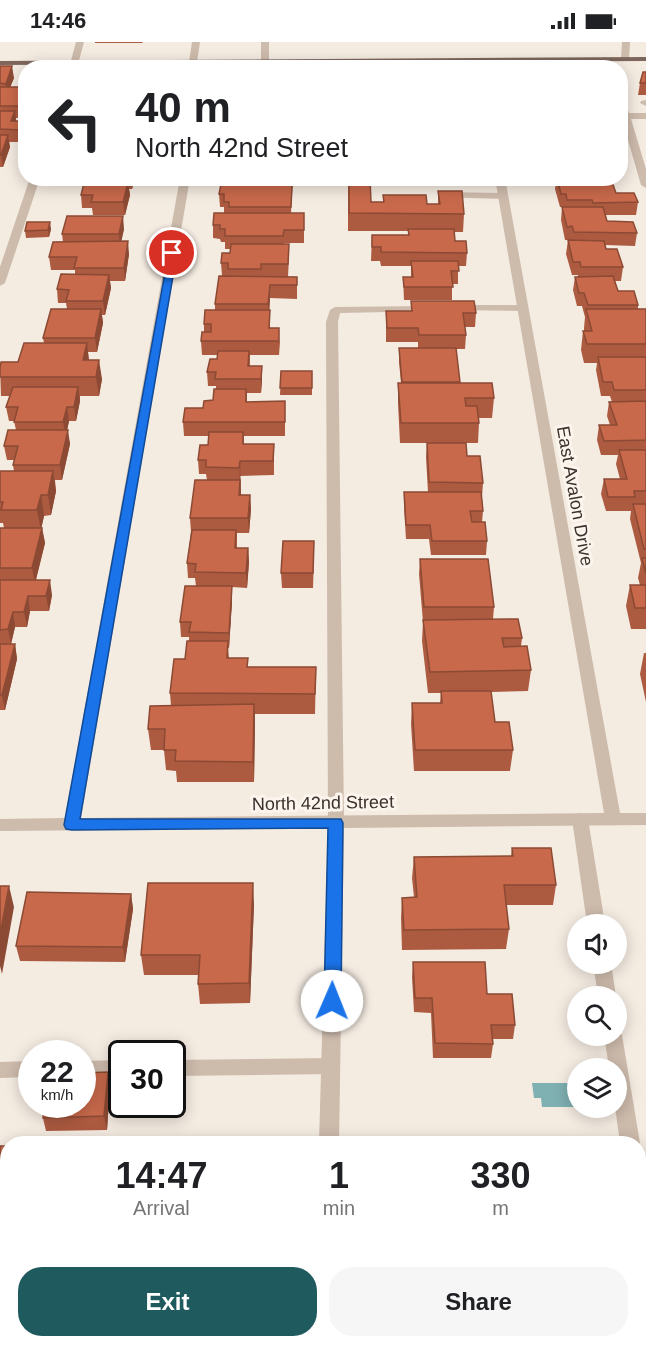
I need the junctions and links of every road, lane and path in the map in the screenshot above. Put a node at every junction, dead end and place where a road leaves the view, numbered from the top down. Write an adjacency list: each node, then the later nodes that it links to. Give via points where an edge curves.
1 (80, 42): 7 (street)
2 (196, 42): 8 (street)
3 (265, 42): 9 (street)
4 (626, 42): 5 (street)
5 (625, 58): 6 (main road); 10 (main road)
6 (646, 59)
7 (75, 60)
8 (193, 60)
9 (265, 60)
10 (618, 60)
11 (0, 63): 12 (main road)
12 (18, 63)
13 (628, 116): 14 (street)
14 (646, 116)
15 (628, 120): 16 (street)
16 (646, 185)
17 (32, 186): 22 (street)
18 (184, 186): 29 (street)
19 (501, 186): 21 (street, East Avalon Drive)
20 (441, 195): 21 (street)
21 (503, 196): 23 (street, East Avalon Drive)
22 (0, 283)
23 (524, 308): 25 (street, East Avalon Drive); 27 (street, via 335,310 332,322)
24 (580, 819): 25 (street, North 42nd Street); 27 (street, North 42nd Street); 30 (street)
25 (613, 819): 26 (street, North 42nd Street)
26 (646, 819)
27 (336, 823): 29 (street, North 42nd Street); 32 (street)
28 (0, 825): 29 (street, North 42nd Street)
29 (72, 825)
30 (594, 914)
31 (615, 1046): 37 (street)
32 (331, 1066): 33 (street); 36 (street)
33 (186, 1068)
34 (18, 1069): 35 (street)
35 (0, 1070)
36 (329, 1136)
37 (629, 1136)

